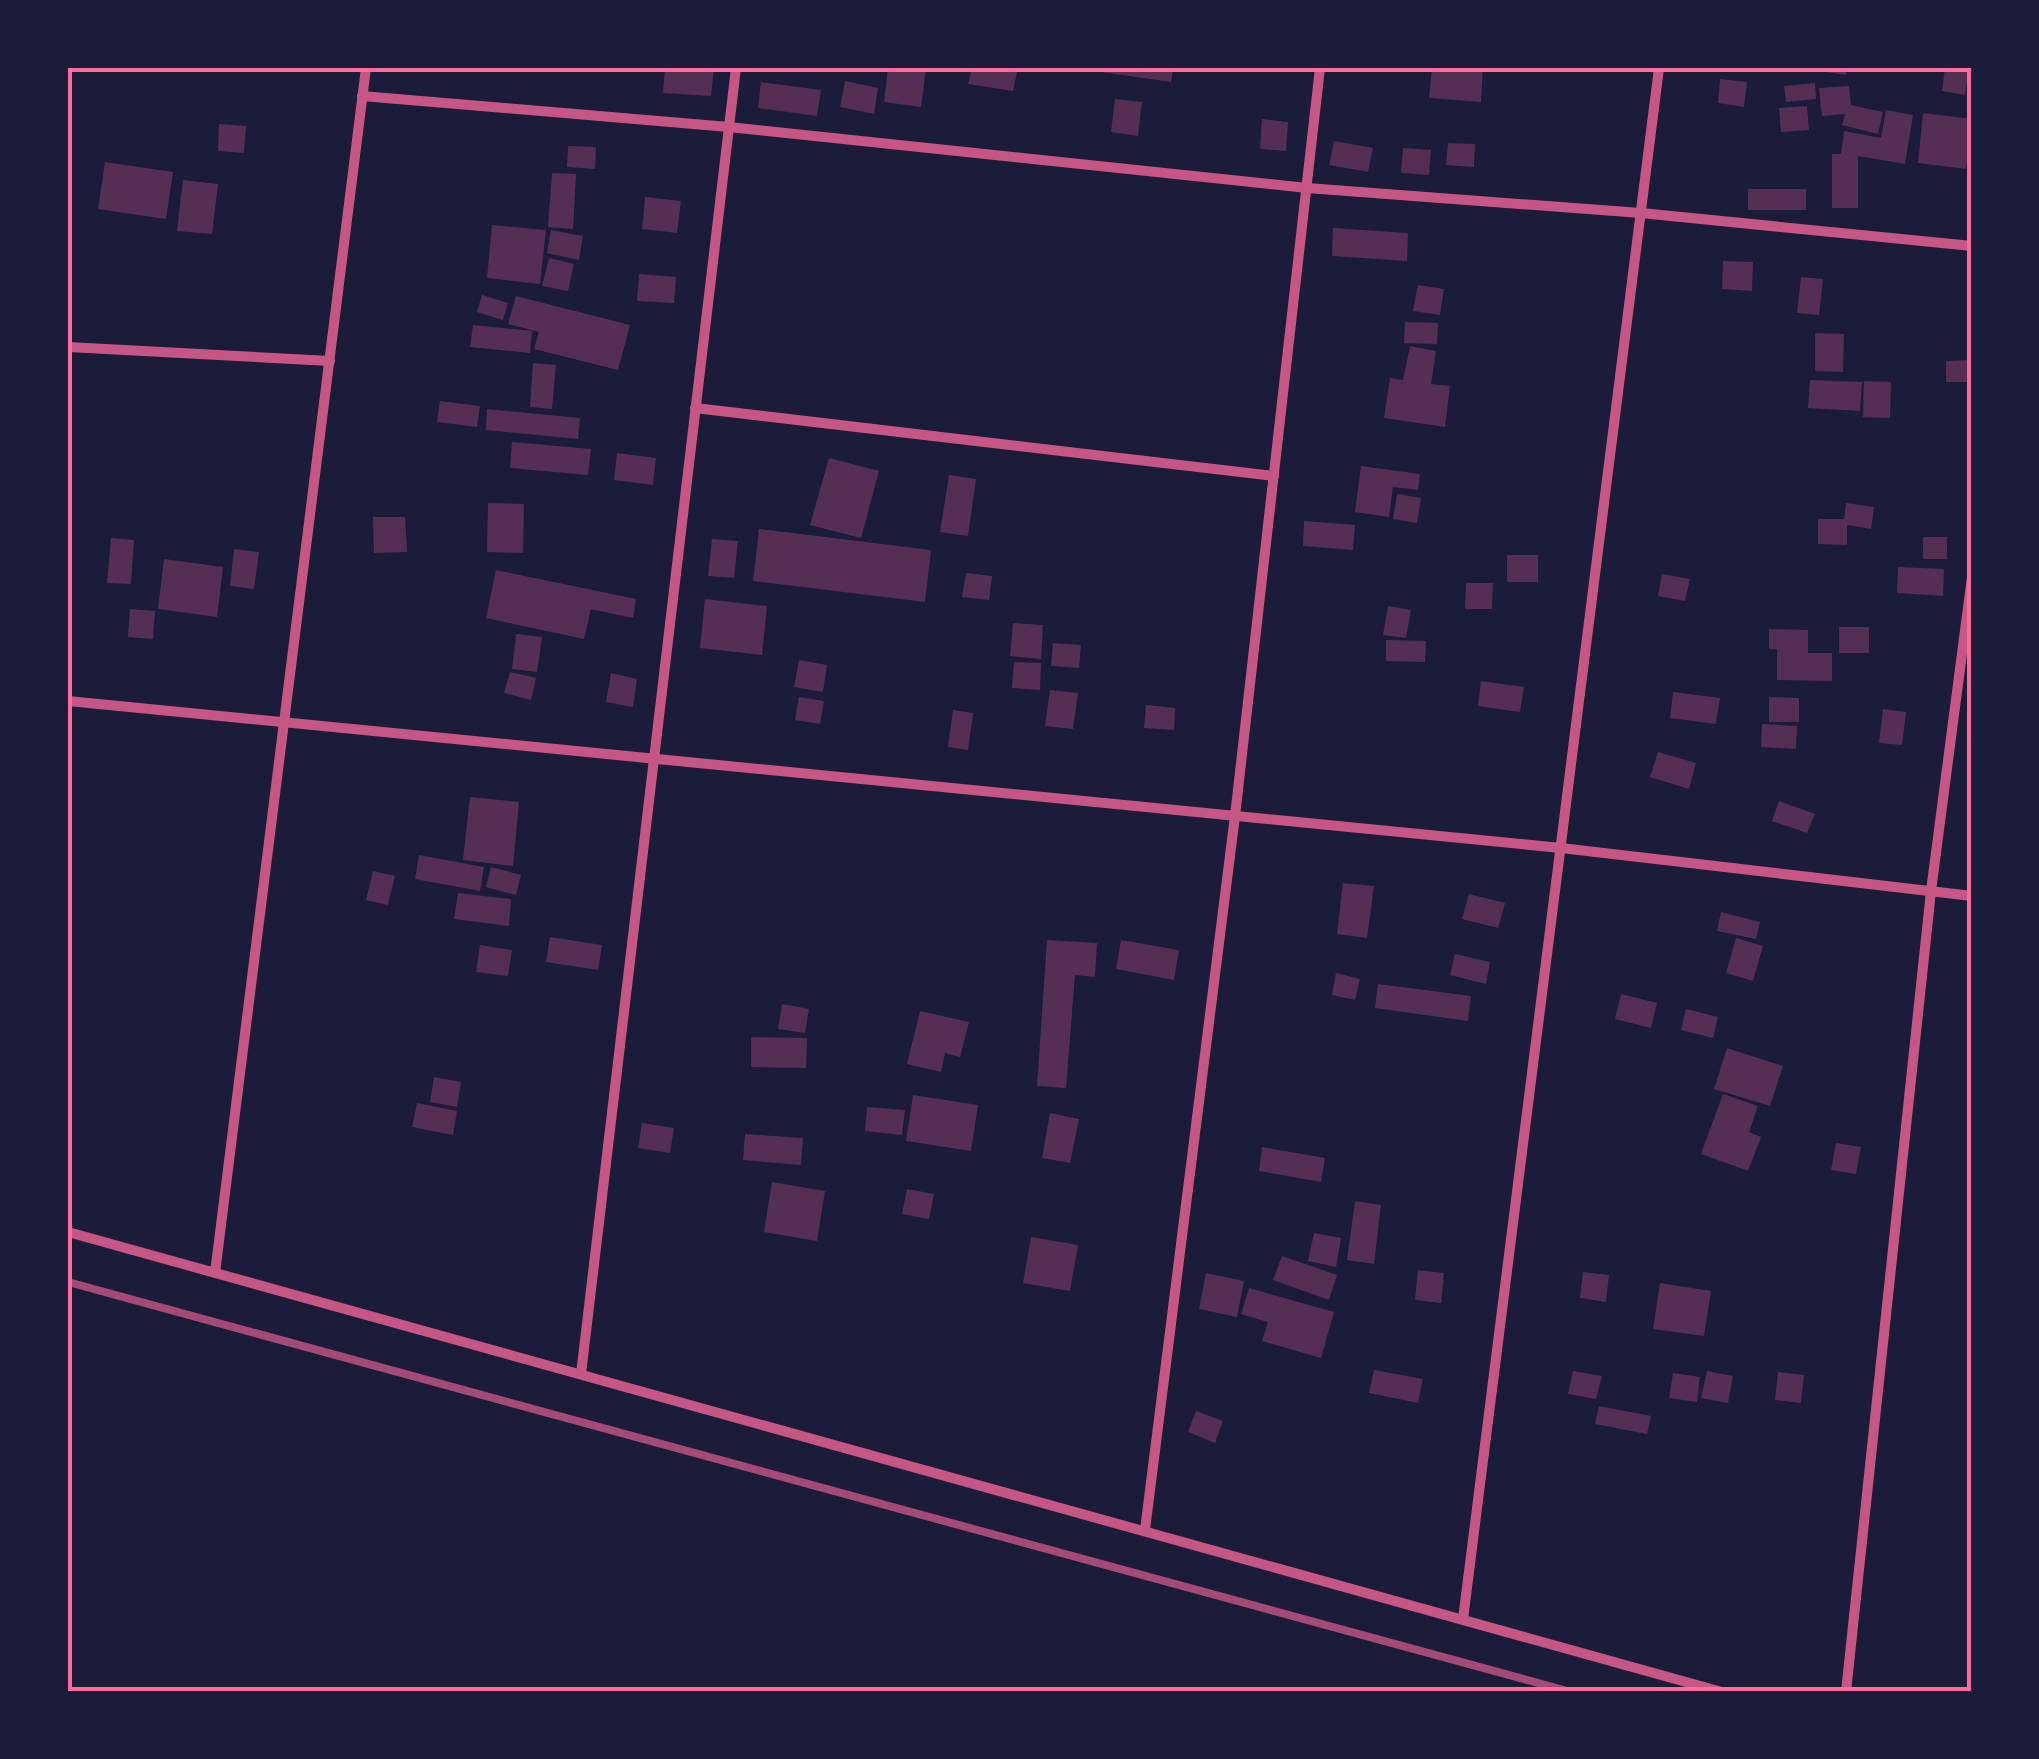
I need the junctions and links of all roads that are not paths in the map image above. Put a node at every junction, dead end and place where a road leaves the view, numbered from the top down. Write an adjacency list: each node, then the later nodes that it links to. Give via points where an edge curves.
1 (366, 68): 5 (street)
2 (736, 68): 6 (street)
3 (1320, 68): 7 (street)
4 (1659, 68): 8 (street)
5 (362, 96): 6 (street); 11 (street)
6 (729, 127): 7 (street); 12 (street)
7 (1307, 188): 8 (street); 13 (street)
8 (1641, 213): 9 (street); 19 (street)
9 (1972, 246)
10 (68, 347): 11 (street)
11 (330, 361): 16 (street)
12 (696, 408): 13 (street); 17 (street)
13 (1274, 476): 18 (street)
14 (1972, 578): 20 (street)
15 (68, 701): 16 (street)
16 (285, 722): 17 (street); 23 (street)
17 (654, 759): 18 (street); 24 (street)
18 (1234, 816): 19 (street); 25 (street)
19 (1561, 848): 20 (street); 26 (street)
20 (1931, 891): 21 (street); 28 (street)
21 (1972, 896)
22 (68, 1232): 23 (street)
23 (215, 1273): 24 (street)
24 (581, 1374): 25 (street)
25 (1145, 1530): 26 (street)
26 (1464, 1618): 27 (street)
27 (1722, 1692)
28 (1846, 1692)

